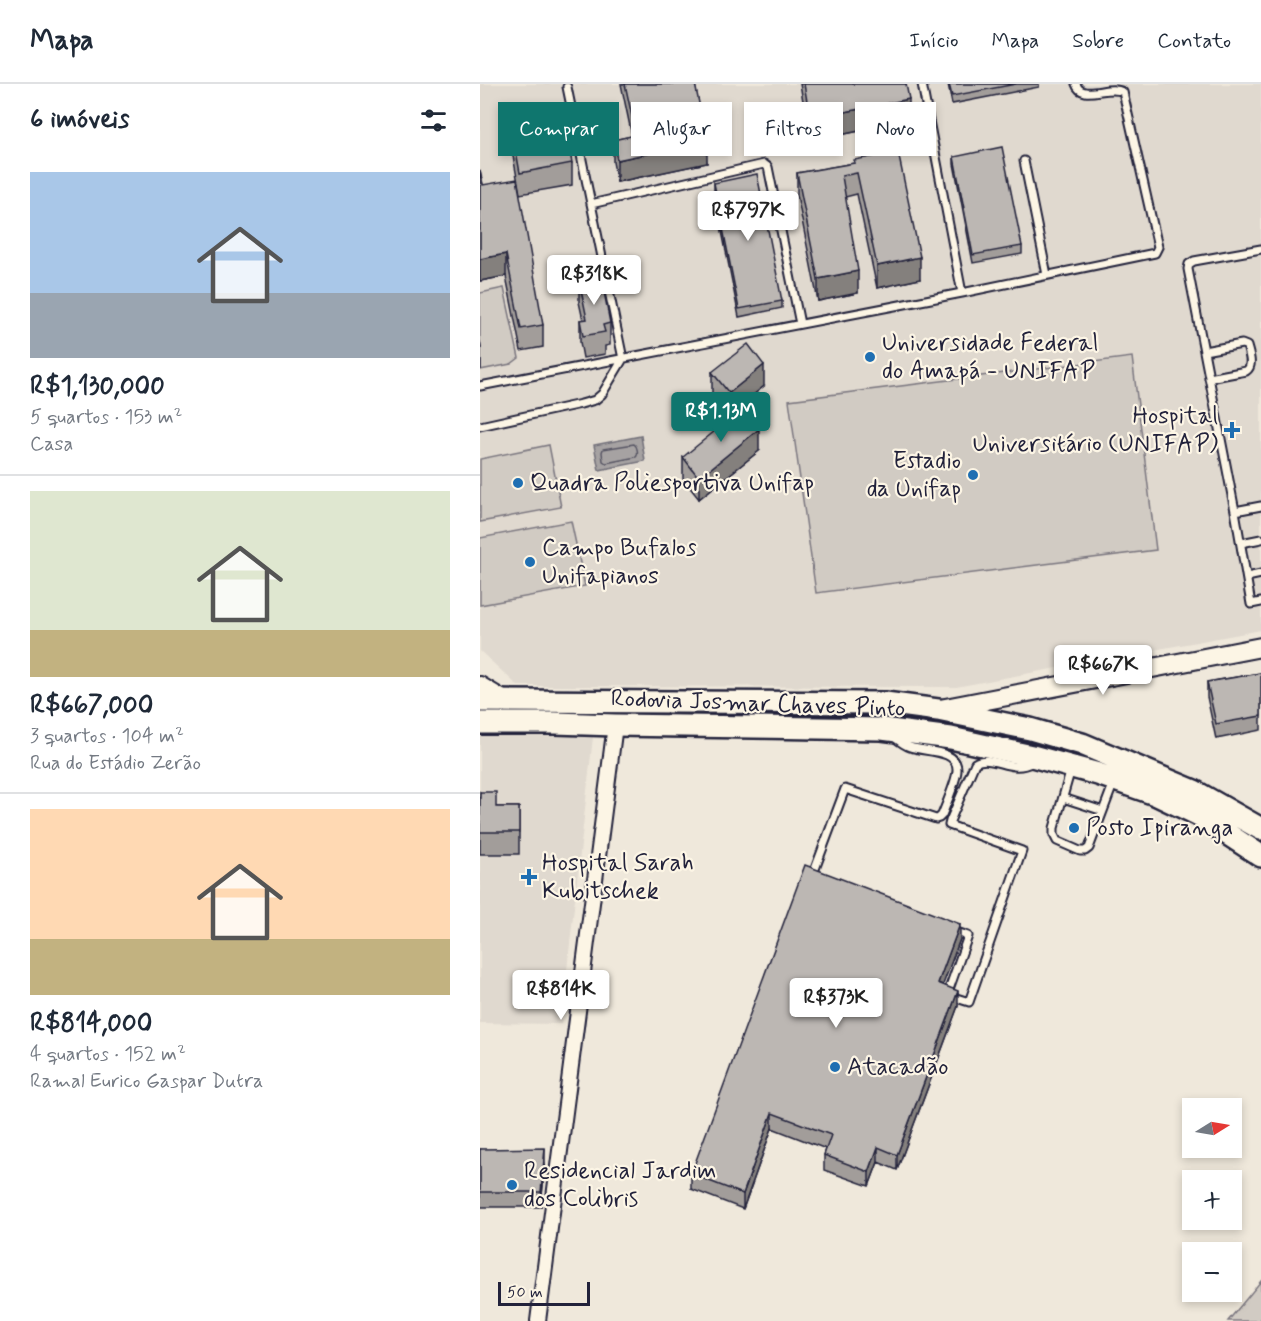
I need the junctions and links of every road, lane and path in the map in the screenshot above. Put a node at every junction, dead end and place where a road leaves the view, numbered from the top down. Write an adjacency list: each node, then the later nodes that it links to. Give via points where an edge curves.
1 (922, 84): 8 (lane)
2 (1076, 84): 7 (lane, via 1084,93 1112,88 1123,92 1158,247 1155,253)
3 (567, 87): 5 (lane)
4 (1024, 161): 7 (lane)
5 (591, 204): 9 (lane, via 764,164 768,167); 11 (lane)
6 (1261, 249): 10 (lane, via 1189,264)
7 (1047, 275): 8 (lane)
8 (962, 293): 9 (lane)
9 (800, 324): 11 (lane)
10 (1204, 351): 12 (lane); 12 (lane, via 1242,344 1247,346 1251,364 1246,371)
11 (623, 358): 13 (lane); 14 (lane, via 595,400)
12 (1209, 378): 16 (lane)
13 (480, 386)
14 (480, 426)
15 (1261, 506): 16 (lane)
16 (1235, 510): 18 (lane)
17 (1261, 539): 18 (lane)
18 (1241, 543): 20 (lane)
19 (1261, 574): 20 (lane)
20 (1247, 577): 21 (lane, via 1251,604)
21 (1261, 602)
22 (1261, 647): 26 (street)
23 (480, 684): 25 (street)
24 (480, 701): 25 (main road, Rodovia Josmar Chaves Pinto)
25 (510, 701): 26 (main road, Rodovia Josmar Chaves Pinto, via 885,703)
26 (938, 710): 35 (main road, Rodovia Josmar Chaves Pinto, via 1082,744 1194,791)
27 (480, 723): 28 (main road, Rodovia Josmar Chaves Pinto)
28 (615, 725): 29 (main road, Rodovia Josmar Chaves Pinto); 39 (street)
29 (882, 729): 30 (main road, Rodovia Josmar Chaves Pinto, via 951,738); 37 (lane, via 906,746 946,754 956,763 957,772 942,815 936,819 845,789 812,877)
30 (1041, 758): 31 (main road, Rodovia Josmar Chaves Pinto); 38 (lane, via 1015,767 983,760 975,763 950,821 950,825 1022,851 969,1002 947,994 968,936)
31 (1072, 767): 32 (main road, Rodovia Josmar Chaves Pinto); 33 (lane)
32 (1115, 780): 34 (lane); 36 (main road, Rodovia Josmar Chaves Pinto, via 1197,814)
33 (1063, 798): 34 (lane); 34 (lane, via 1054,835 1058,841 1080,851 1089,848)
34 (1103, 811)
35 (1261, 829)
36 (1261, 856)
37 (821, 880)
38 (946, 928)
39 (539, 1315): 40 (street)
40 (547, 1321)

